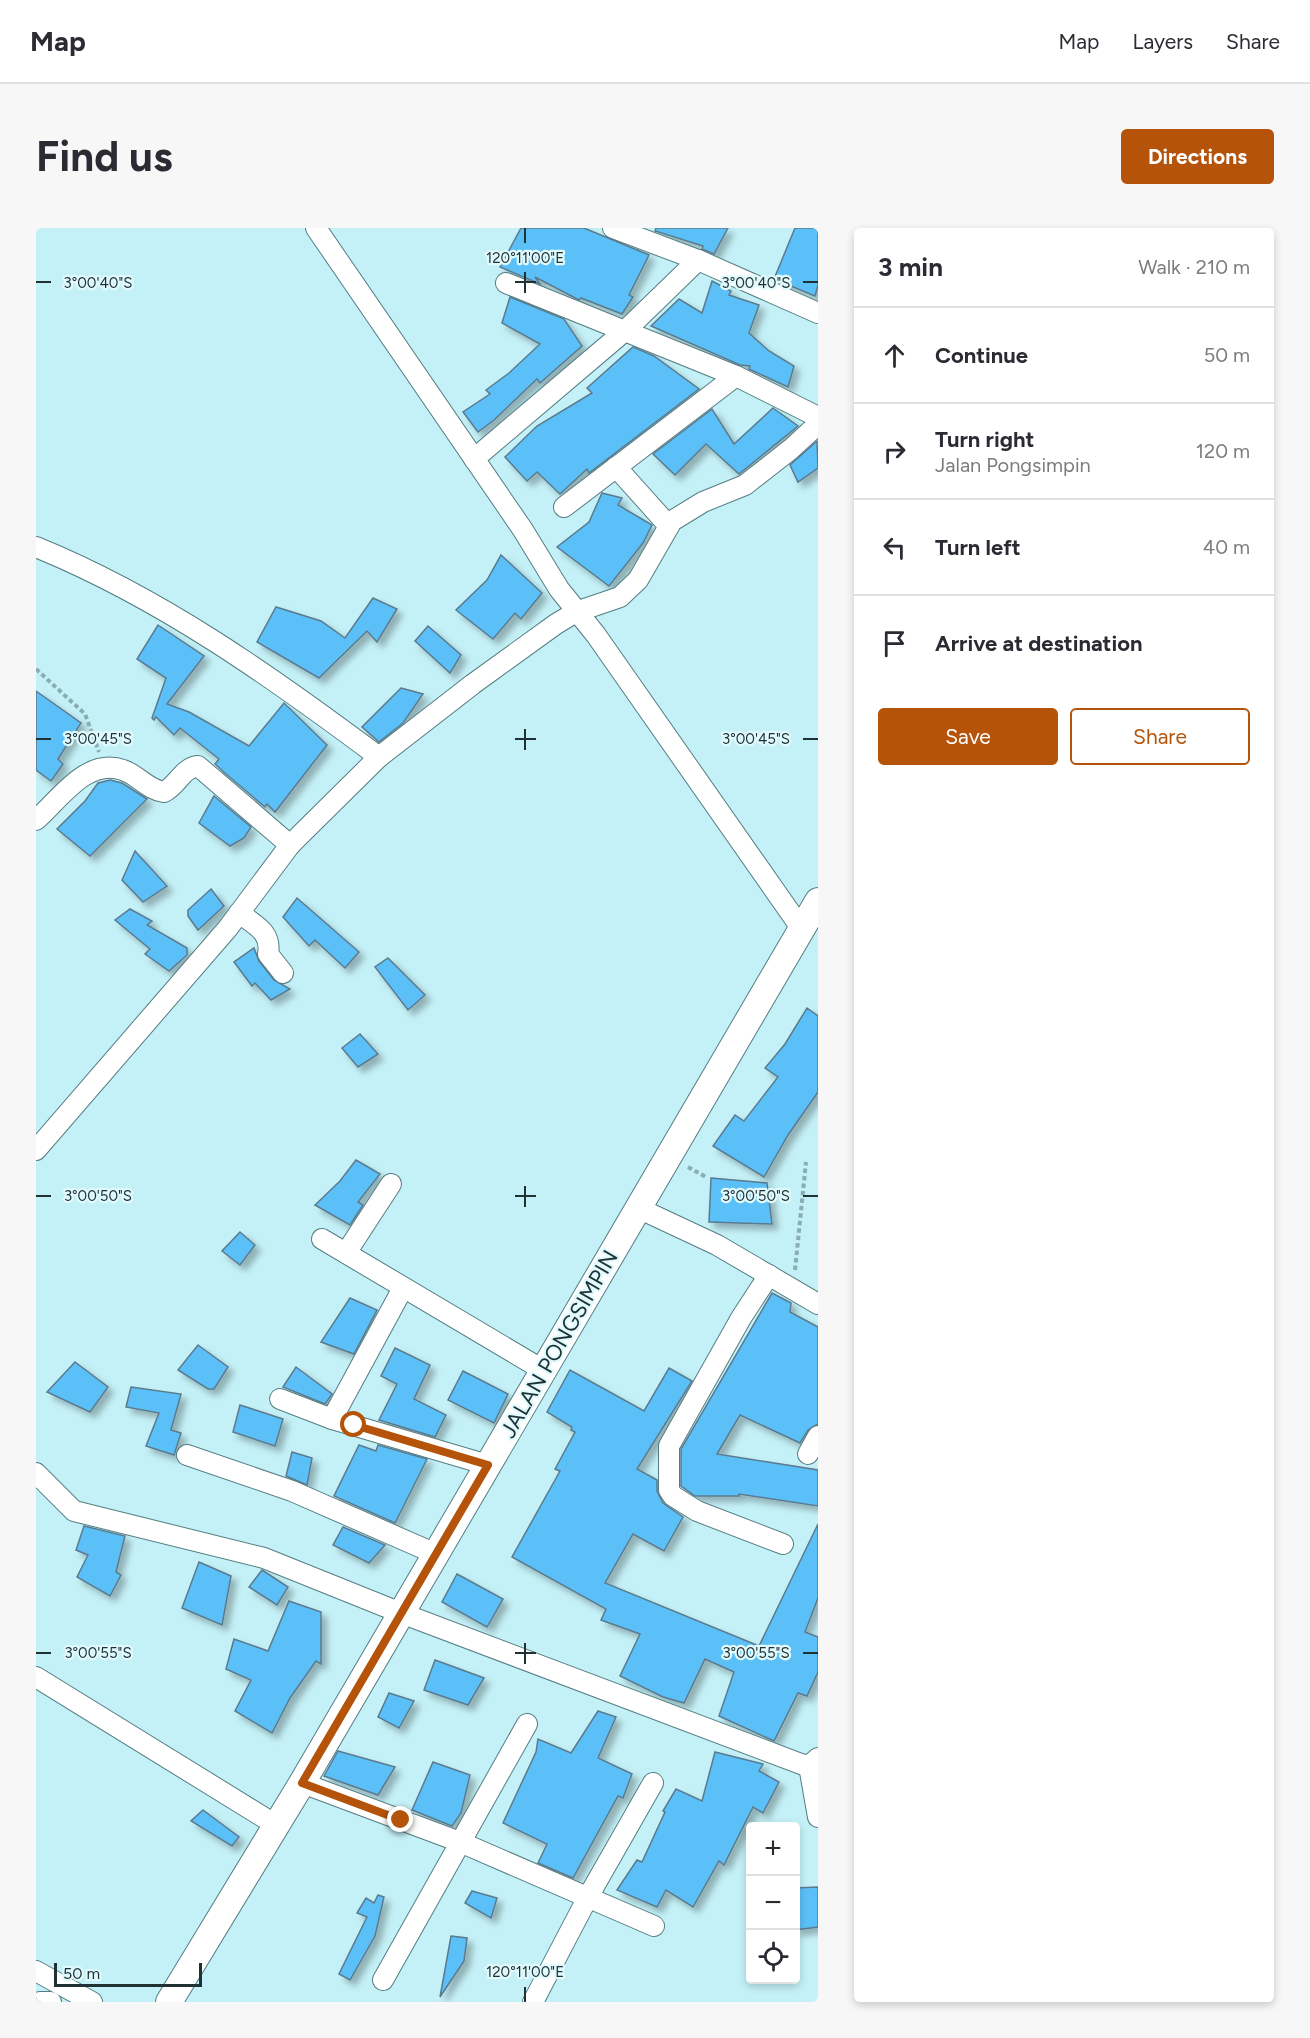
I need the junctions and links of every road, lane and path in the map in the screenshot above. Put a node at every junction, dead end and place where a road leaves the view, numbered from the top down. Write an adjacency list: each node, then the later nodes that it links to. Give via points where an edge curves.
1 (316, 228): 10 (street)
2 (625, 230): 3 (street)
3 (698, 260): 5 (street); 6 (street)
4 (506, 283): 6 (street)
5 (818, 313)
6 (627, 329): 7 (street); 10 (street)
7 (736, 376): 8 (street); 11 (street)
8 (818, 417)
9 (818, 424): 13 (street, via 744,485 703,502)
10 (474, 459): 15 (street)
11 (616, 467): 12 (street); 13 (street)
12 (564, 507)
13 (668, 525): 15 (street, via 632,587 620,597)
14 (36, 547): 17 (street, via 166,610 292,692)
15 (576, 612): 17 (street, via 473,684); 23 (street)
16 (36, 669): 18 (path, via 85,714)
17 (379, 757): 20 (street)
18 (104, 767): 19 (street, via 82,776); 20 (street, via 124,770 164,792 188,768 198,766)
19 (36, 820)
20 (290, 845): 22 (street)
21 (818, 901): 23 (main road, JALAN PONGSIMPIN)
22 (239, 913): 24 (street, via 267,935 268,954); 25 (street)
23 (801, 928): 28 (main road, JALAN PONGSIMPIN)
24 (283, 974)
25 (36, 1149)
26 (806, 1162): 33 (path)
27 (391, 1184): 30 (street)
28 (638, 1208): 31 (street, via 717,1245); 35 (main road, JALAN PONGSIMPIN)
29 (322, 1239): 30 (street)
30 (346, 1253): 32 (street)
31 (769, 1275): 33 (street); 43 (street, via 669,1446 669,1490 697,1511)
32 (403, 1288): 35 (street); 37 (street)
33 (793, 1289): 34 (street)
34 (818, 1304)
35 (543, 1370): 41 (main road, JALAN PONGSIMPIN)
36 (280, 1399): 37 (street)
37 (332, 1419): 41 (street)
38 (818, 1436): 39 (street)
39 (808, 1454)
40 (187, 1455): 44 (street, via 292,1491)
41 (488, 1465): 44 (main road, JALAN PONGSIMPIN)
42 (36, 1473): 45 (street, via 74,1511 257,1555)
43 (783, 1544)
44 (436, 1554): 45 (main road, JALAN PONGSIMPIN)
45 (401, 1613): 48 (street); 49 (main road, JALAN PONGSIMPIN)
46 (36, 1677): 52 (street)
47 (527, 1724): 53 (street)
48 (813, 1762): 51 (street)
49 (302, 1783): 52 (main road, JALAN PONGSIMPIN); 53 (street)
50 (652, 1783): 54 (street)
51 (818, 1817)
52 (276, 1826): 61 (main road, JALAN PONGSIMPIN)
53 (460, 1842): 54 (street); 57 (street)
54 (588, 1896): 55 (street); 62 (street)
55 (654, 1926)
56 (36, 1971): 60 (street)
57 (383, 1980)
58 (40, 2002): 59 (street)
59 (51, 2002)
60 (92, 2002)
61 (169, 2002)
62 (533, 2002)

